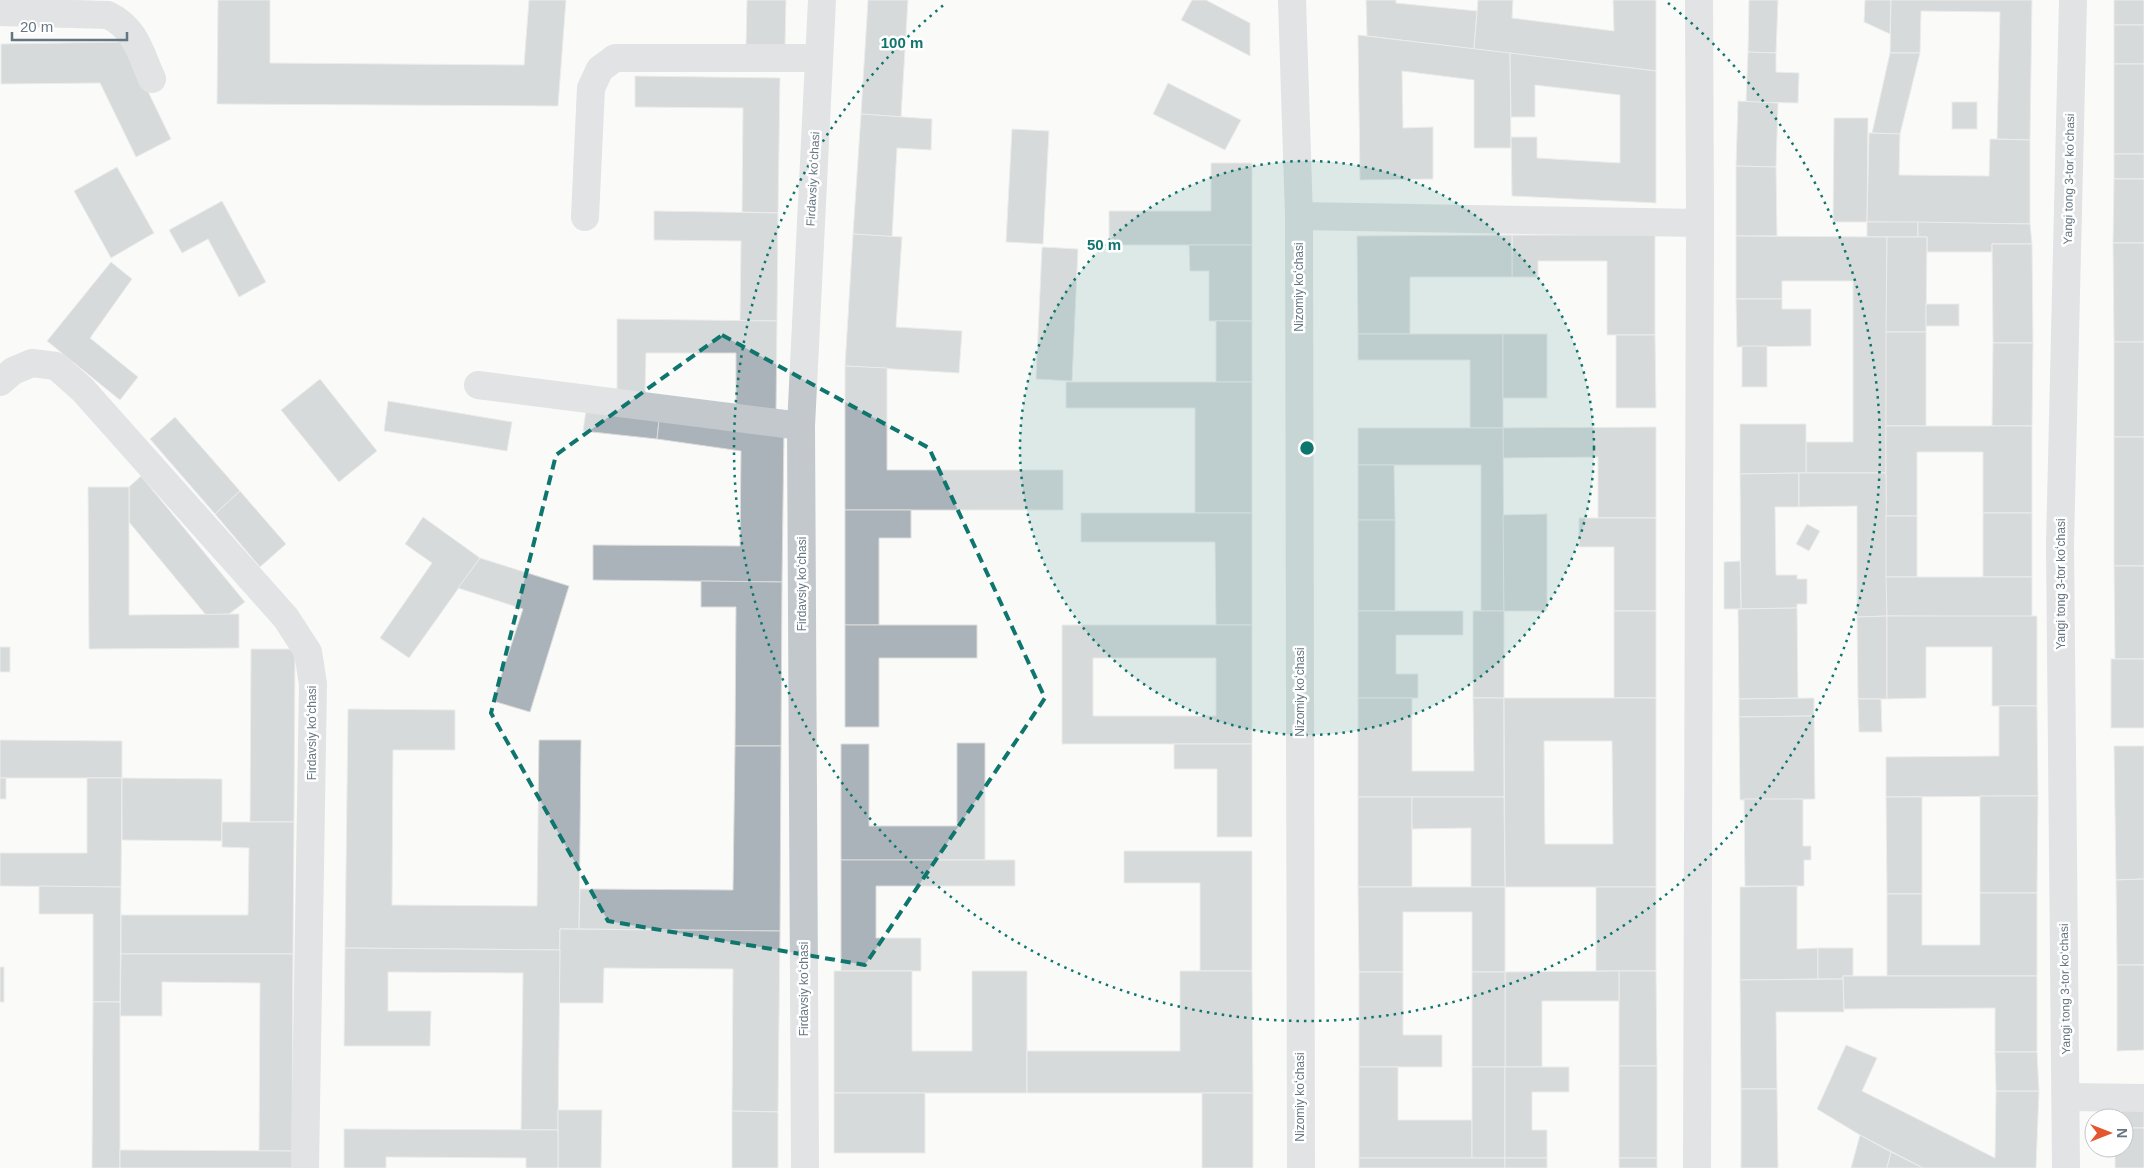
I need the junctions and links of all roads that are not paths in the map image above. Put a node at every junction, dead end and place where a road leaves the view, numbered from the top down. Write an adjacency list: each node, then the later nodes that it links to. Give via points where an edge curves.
1 (822, 0): 6 (street, Firdavsiy koʻchasi)
2 (1292, 0): 8 (street, Nizomiy koʻchasi)
3 (1699, 0): 10 (street)
4 (2073, 0): 14 (street, Yangi tong 3-tor koʻchasi, via 2060,544)
5 (0, 12): 7 (street, via 108,15 129,29)
6 (818, 58): 9 (street, via 615,58 600,69 591,88); 13 (street, Firdavsiy koʻchasi)
7 (152, 78)
8 (1299, 216): 10 (street); 18 (street, Nizomiy koʻchasi)
9 (585, 217)
10 (1700, 223): 19 (street)
11 (0, 382): 16 (street, Firdavsiy koʻchasi, via 13,371 32,363 56,366 83,390 286,618 308,652 313,684)
12 (478, 385): 13 (street)
13 (801, 426): 17 (street, Firdavsiy koʻchasi)
14 (2067, 1097): 15 (street); 20 (street, Yangi tong 3-tor koʻchasi)
15 (2144, 1098)
16 (305, 1168)
17 (805, 1168)
18 (1300, 1168)
19 (1697, 1168)
20 (2066, 1168)

